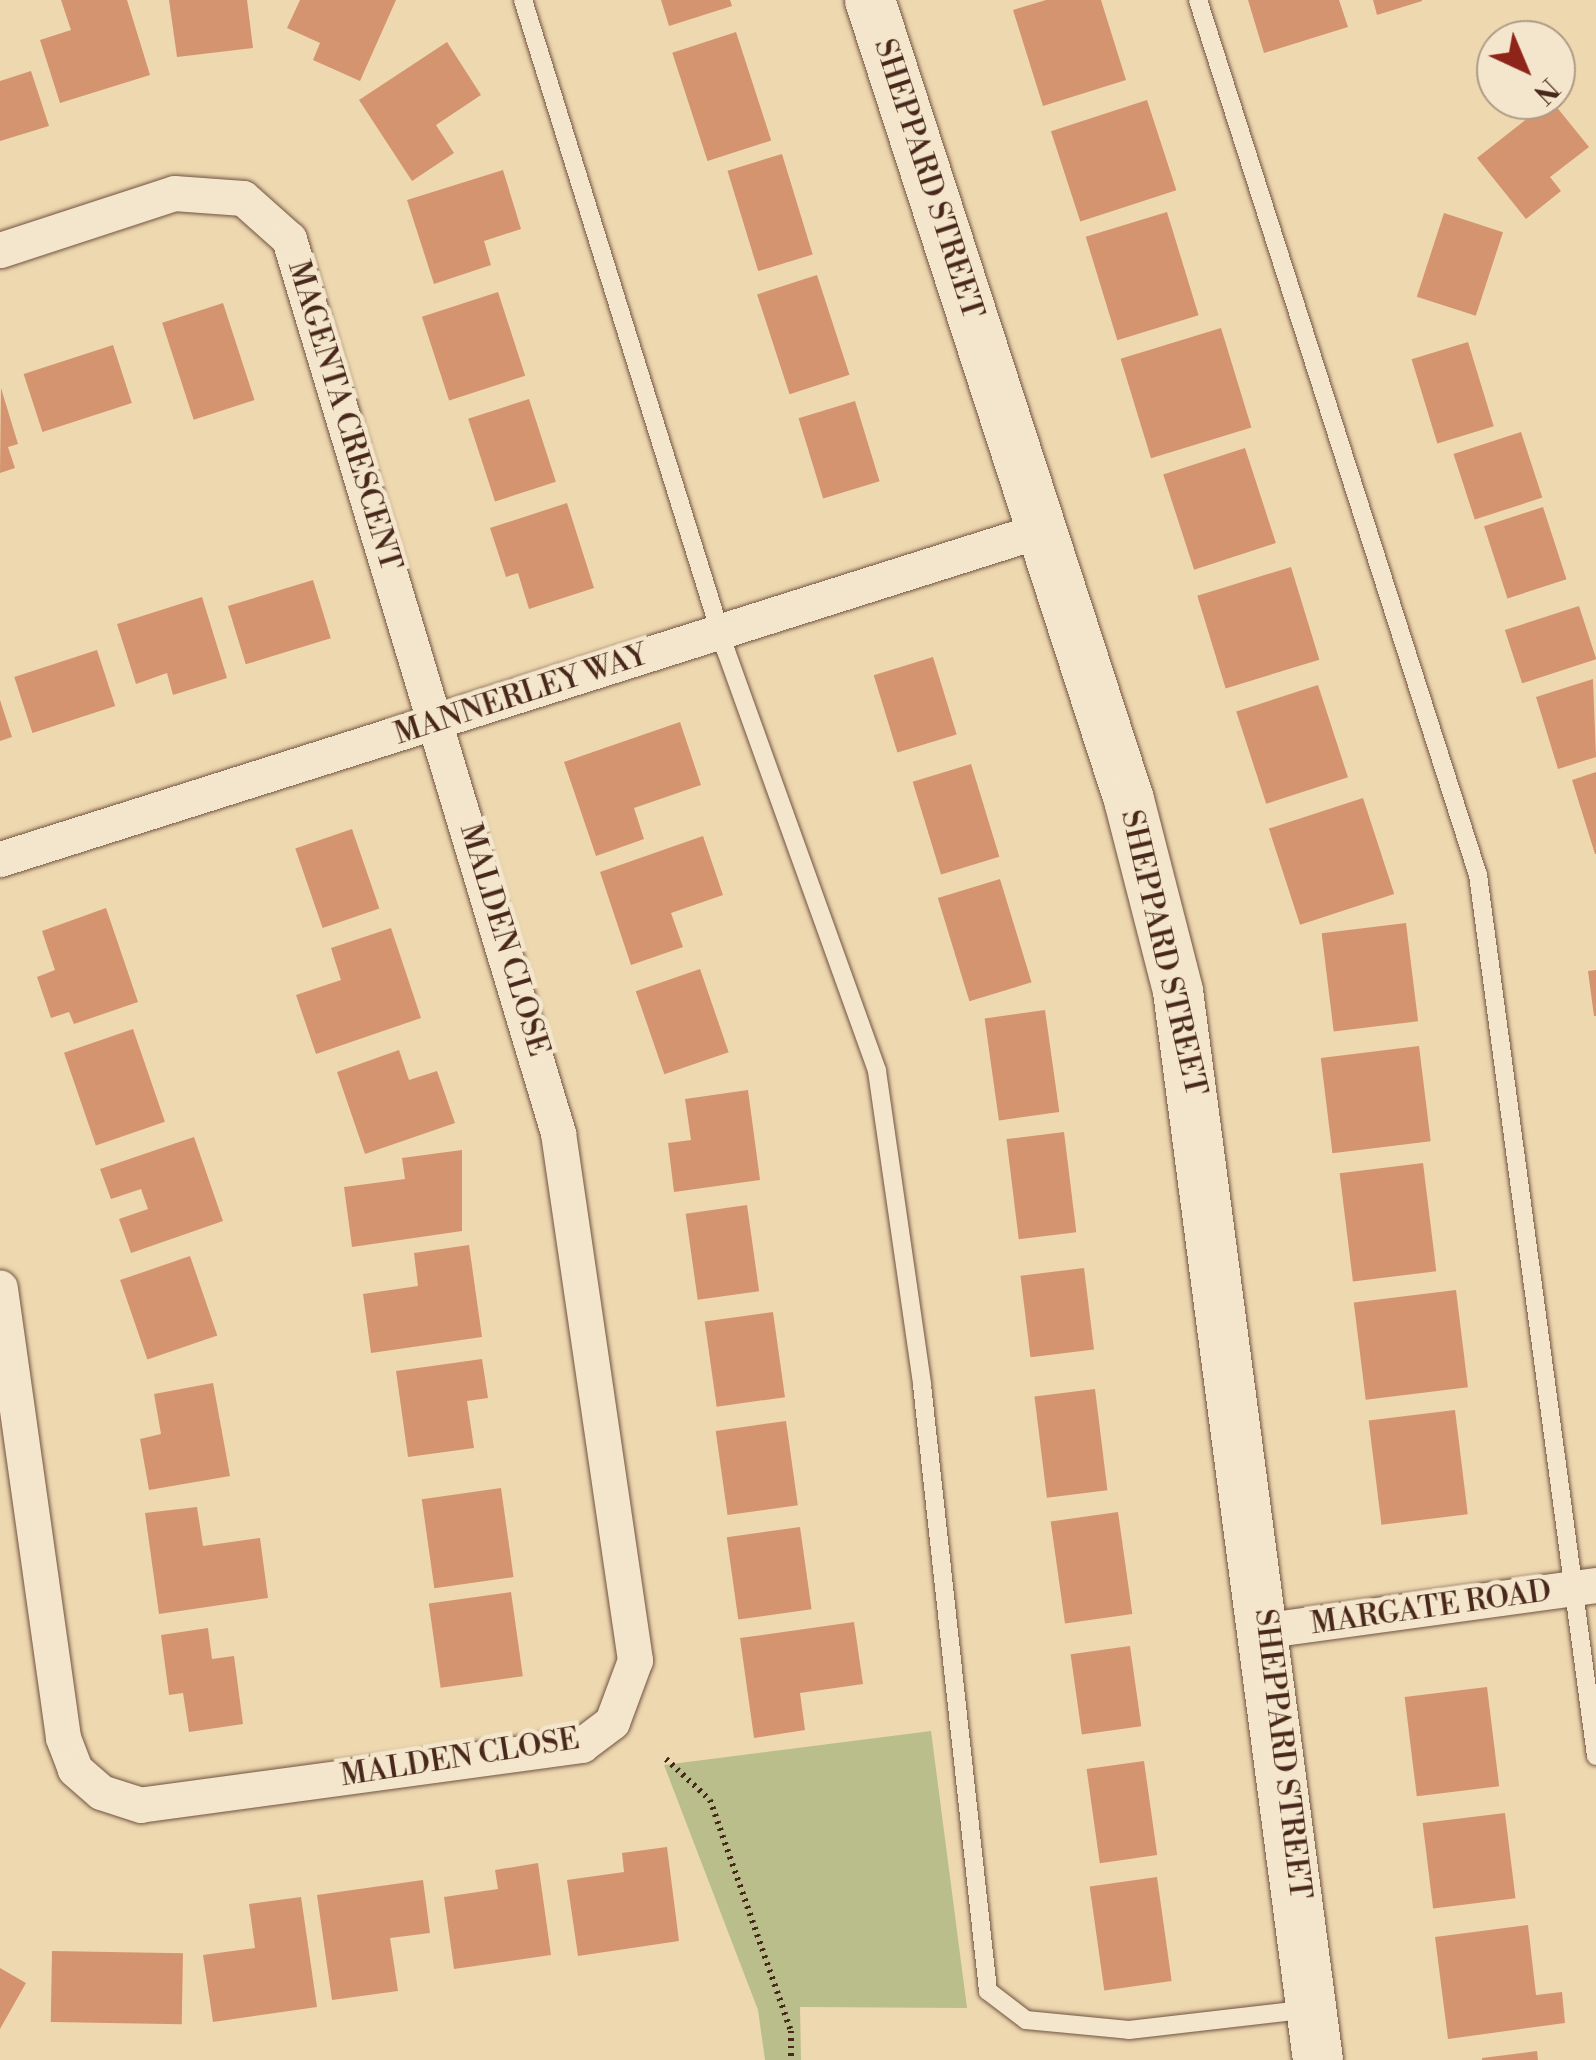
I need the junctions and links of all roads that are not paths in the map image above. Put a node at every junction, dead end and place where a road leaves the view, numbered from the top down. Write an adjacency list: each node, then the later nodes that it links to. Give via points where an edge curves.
1 (523, 0): 6 (lane)
2 (870, 0): 5 (street, SHEPPARD STREET)
3 (1198, 0): 10 (lane, via 1478,875)
4 (0, 250): 7 (street, MAGENTA CRESCENT, via 174,193 242,198 289,239)
5 (1041, 530): 6 (street, MANNERLEY WAY); 11 (street, SHEPPARD STREET, via 1129,800 1178,992)
6 (720, 632): 7 (street, MANNERLEY WAY); 13 (lane, via 877,1071 922,1384 988,1991 1026,2020 1129,2030)
7 (438, 721): 8 (street, MANNERLEY WAY); 9 (street, MALDEN CLOSE, via 558,1133 636,1660 612,1722 582,1745 448,1764 142,1805 102,1792 75,1770 64,1737)
8 (0, 859)
9 (0, 1287)
10 (1583, 1587): 11 (street, MARGATE ROAD); 12 (lane)
11 (1266, 1630): 13 (street, SHEPPARD STREET)
12 (1596, 1756)
13 (1312, 2009): 14 (street, SHEPPARD STREET)
14 (1318, 2060)

